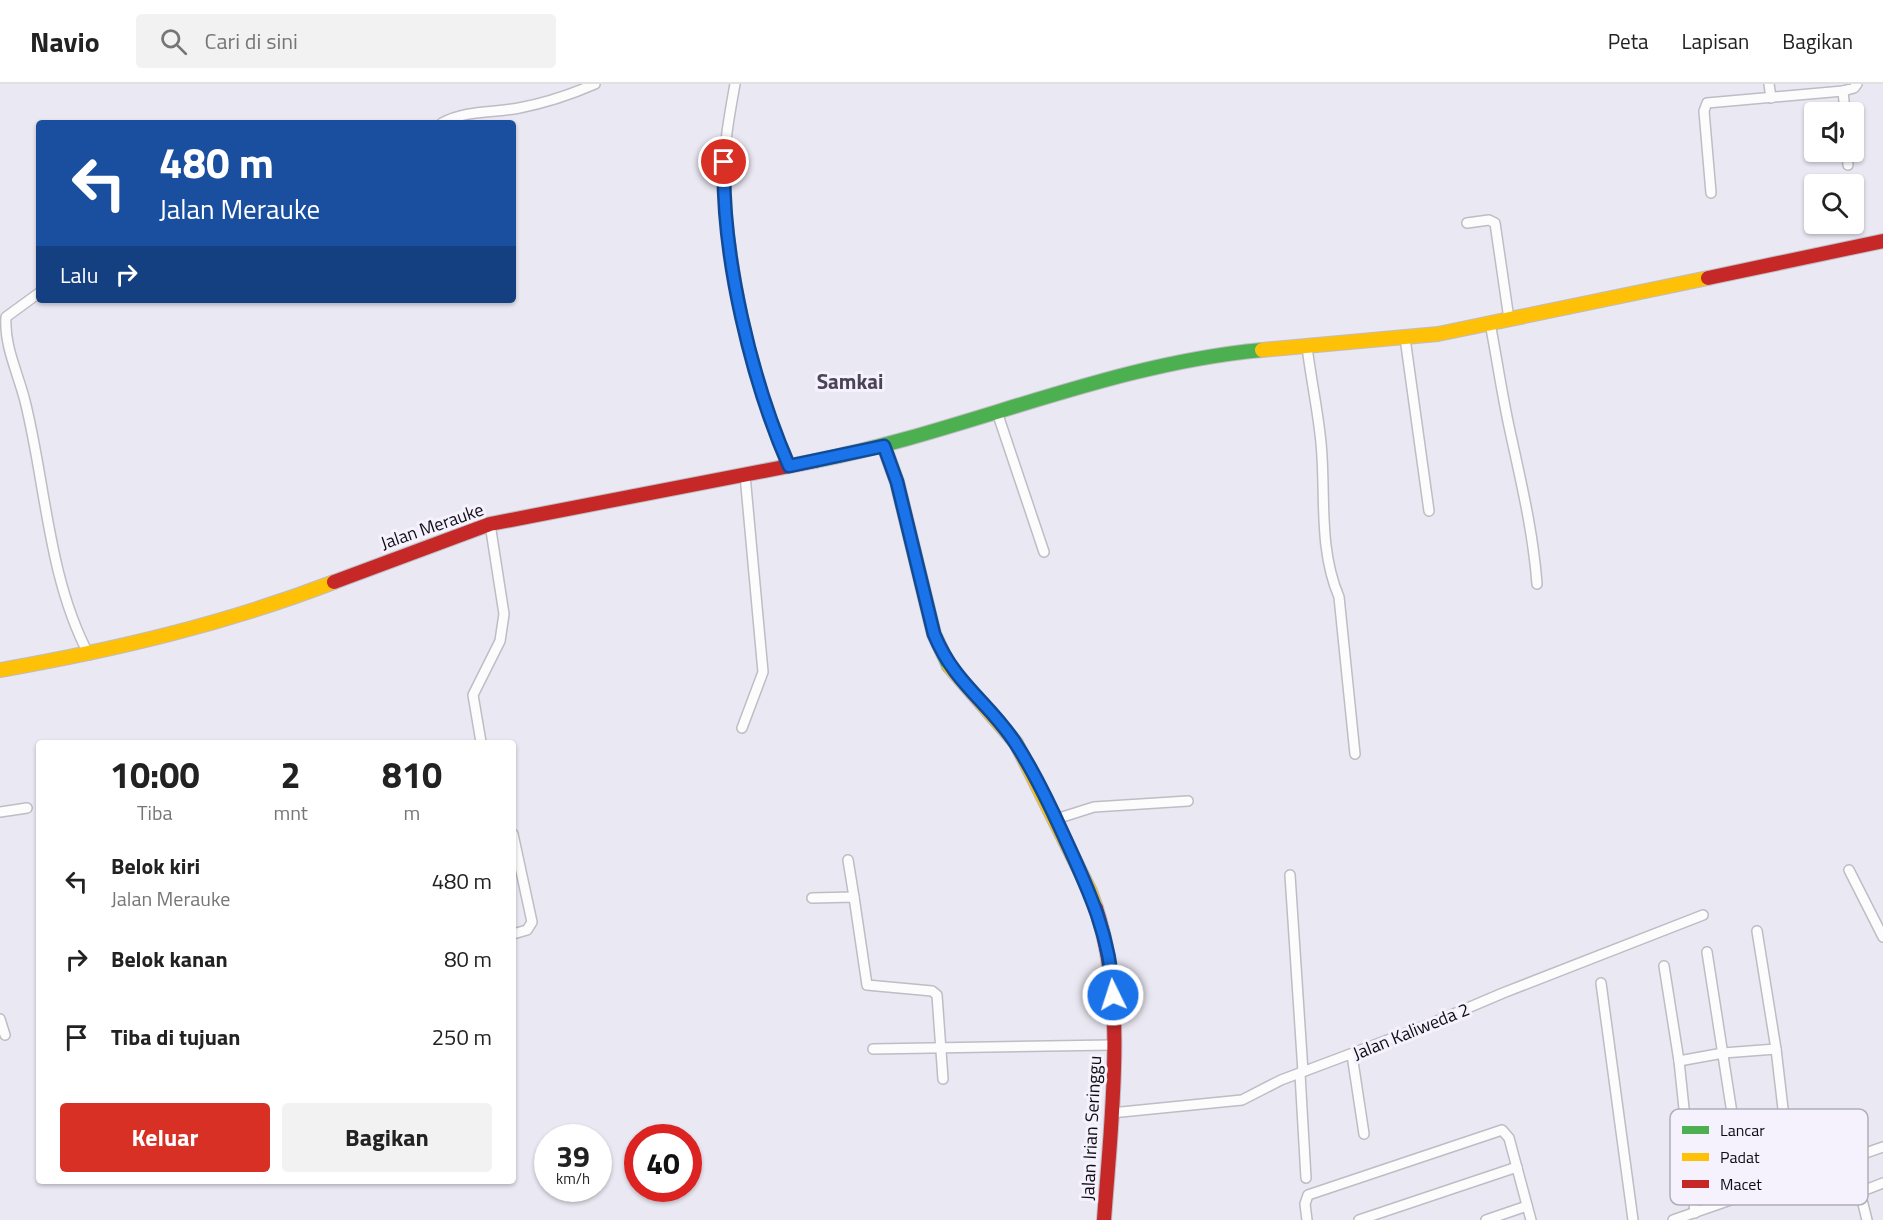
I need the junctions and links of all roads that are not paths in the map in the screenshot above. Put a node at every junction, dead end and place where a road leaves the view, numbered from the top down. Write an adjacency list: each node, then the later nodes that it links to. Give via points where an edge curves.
1 (595, 84): 9 (street, via 518,108 460,115)
2 (735, 84): 23 (street, via 724,172 733,258 745,329 771,425)
3 (1769, 84): 7 (street)
4 (1857, 84): 6 (street)
5 (1815, 89): 6 (street); 7 (street)
6 (1843, 91): 8 (street)
7 (1771, 98): 12 (street, via 1705,105)
8 (1844, 102)
9 (449, 120)
10 (1848, 162): 11 (street)
11 (1848, 165)
12 (1711, 193)
13 (1467, 223): 17 (street, via 1495,223)
14 (1883, 241): 17 (street, Jalan Merauke)
15 (36, 295): 16 (street)
16 (3, 316): 29 (street, via 25,400 58,566 75,629)
17 (1509, 319): 18 (street, Jalan Merauke)
18 (1490, 323): 19 (street, Jalan Merauke); 28 (street, via 1510,432 1524,483)
19 (1405, 339): 20 (street, Jalan Merauke); 25 (street)
20 (1306, 347): 21 (street, Jalan Merauke, via 1231,353 1121,375); 33 (street, via 1321,443 1329,575 1339,597)
21 (997, 412): 22 (street, Jalan Merauke); 27 (street)
22 (884, 446): 23 (street, Jalan Merauke); 37 (street, Jalan Irian Seringgu, via 897,482 934,634 944,658 1016,743)
23 (789, 466): 24 (street, Jalan Merauke)
24 (745, 475): 26 (street, Jalan Merauke); 31 (street, via 763,672)
25 (1429, 511)
26 (490, 524): 29 (street, Jalan Merauke, via 249,613); 32 (street, via 504,614 500,641 473,695)
27 (1044, 552)
28 (1537, 584)
29 (89, 655): 30 (street, Jalan Merauke)
30 (0, 670)
31 (742, 728)
32 (481, 740)
33 (1354, 754)
34 (1188, 801): 37 (street, via 1094,807)
35 (27, 808): 36 (street)
36 (0, 812)
37 (1056, 819): 53 (street, Jalan Irian Seringgu, via 1090,891 1103,931 1112,981)
38 (516, 848): 46 (street, via 532,922 528,930)
39 (848, 860): 43 (street)
40 (1850, 870): 47 (street)
41 (1290, 875): 60 (street)
42 (812, 897): 43 (street)
43 (854, 897): 55 (street, via 864,982 872,988 937,995)
44 (1703, 915): 58 (street, Jalan Kaliweda 2)
45 (1757, 931): 56 (street)
46 (516, 933)
47 (1883, 937)
48 (1707, 952): 57 (street)
49 (1664, 966): 59 (street)
50 (1601, 983): 83 (street)
51 (0, 1018): 52 (street)
52 (5, 1035)
53 (1112, 1045): 55 (street); 65 (street, Jalan Irian Seringgu)
54 (873, 1049): 55 (street)
55 (941, 1049): 61 (street)
56 (1776, 1049): 57 (street); 64 (street)
57 (1723, 1053): 59 (street); 63 (street)
58 (1352, 1055): 60 (street, Jalan Kaliweda 2); 66 (street)
59 (1679, 1061): 62 (street)
60 (1301, 1073): 65 (street, Jalan Kaliweda 2, via 1242,1100); 70 (street)
61 (943, 1079)
62 (1684, 1109)
63 (1732, 1109)
64 (1783, 1109)
65 (1111, 1113): 78 (street, Jalan Irian Seringgu)
66 (1364, 1134)
67 (1883, 1147): 68 (street)
68 (1868, 1152)
69 (1517, 1167): 76 (street); 79 (street, via 1507,1134 1496,1131 1308,1195); 80 (street)
70 (1306, 1178)
71 (1883, 1183): 72 (street)
72 (1868, 1189)
73 (1694, 1205): 77 (street)
74 (1720, 1205): 77 (street)
75 (1863, 1205): 85 (street)
76 (1527, 1206): 81 (street); 82 (street)
77 (1695, 1213): 84 (street)
78 (1104, 1220)
79 (1307, 1220)
80 (1359, 1220)
81 (1486, 1220)
82 (1531, 1220)
83 (1634, 1220)
84 (1673, 1220)
85 (1867, 1220)

